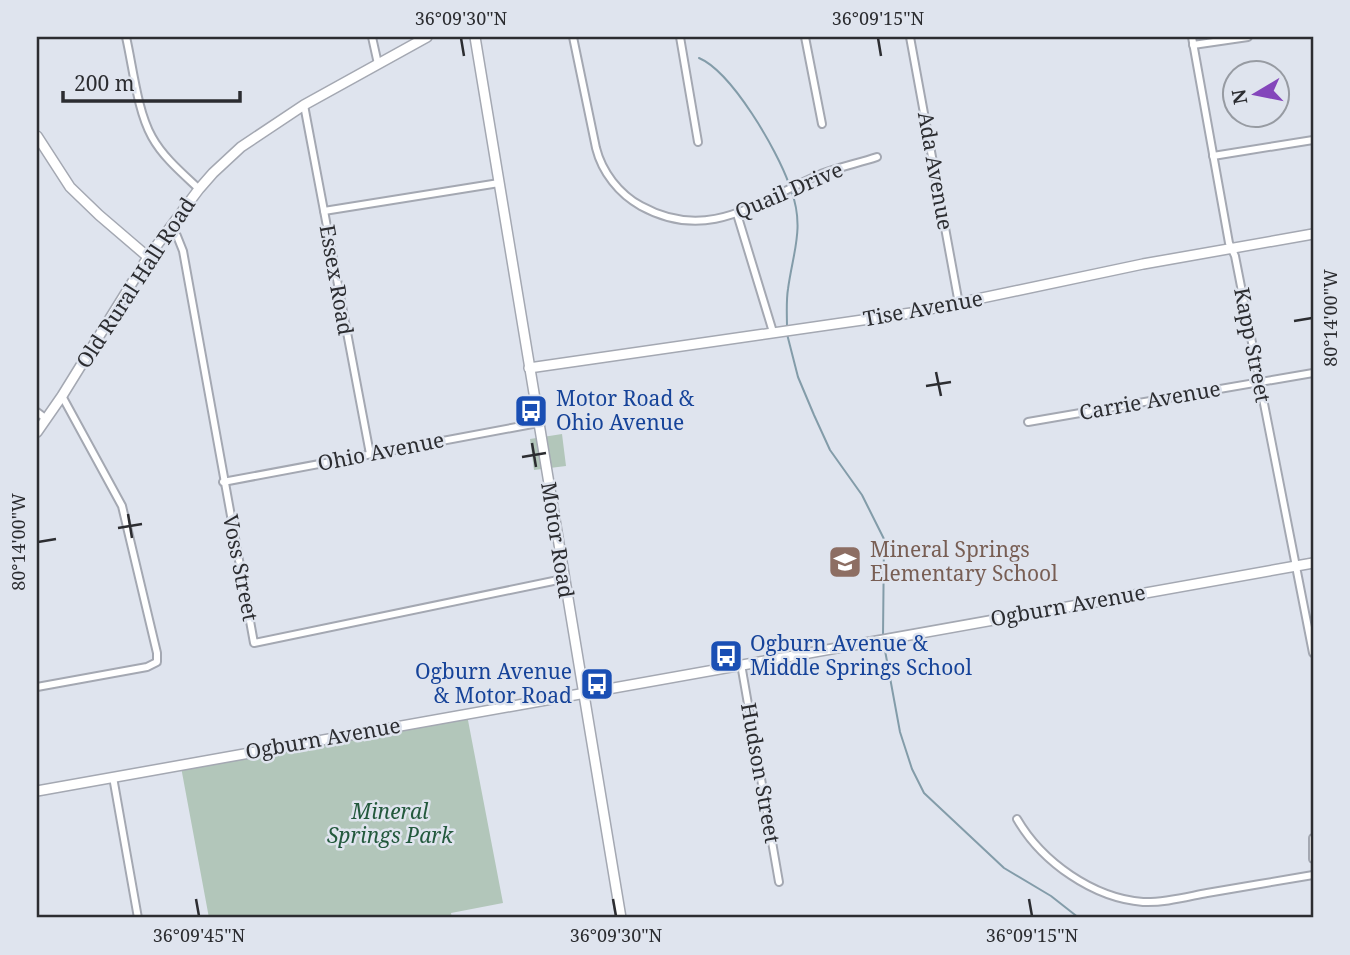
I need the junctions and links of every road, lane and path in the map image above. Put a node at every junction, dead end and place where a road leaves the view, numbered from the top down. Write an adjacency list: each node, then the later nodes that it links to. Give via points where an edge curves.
1 (126, 37): 21 (street, via 150,135)
2 (372, 37): 12 (street)
3 (427, 37): 12 (street, Old Rural Hall Road)
4 (475, 37): 20 (street, Motor Road)
5 (573, 37): 23 (street, Quail Drive, via 599,159 620,190 637,204 674,219 701,222)
6 (680, 37): 17 (street)
7 (805, 37): 14 (street)
8 (911, 37): 28 (street, Ada Avenue)
9 (1192, 37): 11 (street, Kapp Street)
10 (1248, 37): 11 (street)
11 (1193, 45): 18 (street, Kapp Street)
12 (378, 64): 13 (street, Old Rural Hall Road)
13 (304, 105): 21 (street, Old Rural Hall Road, via 240,147); 22 (street, Essex Road)
14 (822, 124)
15 (37, 136): 27 (street, via 69,187)
16 (1313, 140): 18 (street)
17 (698, 142)
18 (1213, 156): 26 (street, Kapp Street)
19 (877, 157): 23 (street, Quail Drive, via 821,174)
20 (499, 183): 22 (street); 30 (street, Motor Road)
21 (199, 189): 24 (street, Old Rural Hall Road)
22 (324, 211): 38 (street, Essex Road)
23 (737, 214): 29 (street)
24 (170, 227): 27 (street, Old Rural Hall Road); 39 (street, Voss Street, via 183,251)
25 (1313, 234): 26 (street, Tise Avenue)
26 (1231, 248): 28 (street, Tise Avenue); 32 (street, Kapp Street)
27 (148, 257): 33 (street, Old Rural Hall Road)
28 (959, 304): 29 (street, Tise Avenue)
29 (773, 332): 30 (street, Tise Avenue)
30 (529, 368): 36 (street, Motor Road)
31 (1313, 373): 32 (street, Carrie Avenue)
32 (1260, 383): 35 (street, Carrie Avenue); 41 (street, Kapp Street)
33 (62, 397): 34 (street, Old Rural Hall Road); 45 (street, via 122,506 157,662)
34 (41, 415): 37 (street, Old Rural Hall Road)
35 (1028, 422)
36 (538, 423): 38 (street, Ohio Avenue); 42 (street, Motor Road)
37 (37, 432)
38 (370, 454): 39 (street, Ohio Avenue)
39 (223, 482): 42 (street, Voss Street, via 254,643)
40 (1313, 563): 41 (street, Ogburn Avenue)
41 (1295, 566): 43 (street, Kapp Street); 44 (street, Ogburn Avenue)
42 (563, 579): 46 (street, Motor Road)
43 (1313, 653)
44 (741, 664): 46 (street, Ogburn Avenue); 53 (street, Hudson Street)
45 (37, 687)
46 (584, 692): 47 (street, Ogburn Avenue); 55 (street, Motor Road)
47 (113, 777): 48 (street, Ogburn Avenue); 54 (street)
48 (37, 791)
49 (1017, 819): 52 (street, via 1034,845 1055,863 1097,889 1135,901 1170,900)
50 (1313, 838): 51 (street)
51 (1313, 859)
52 (1313, 875)
53 (779, 882)
54 (138, 918)
55 (621, 918)

